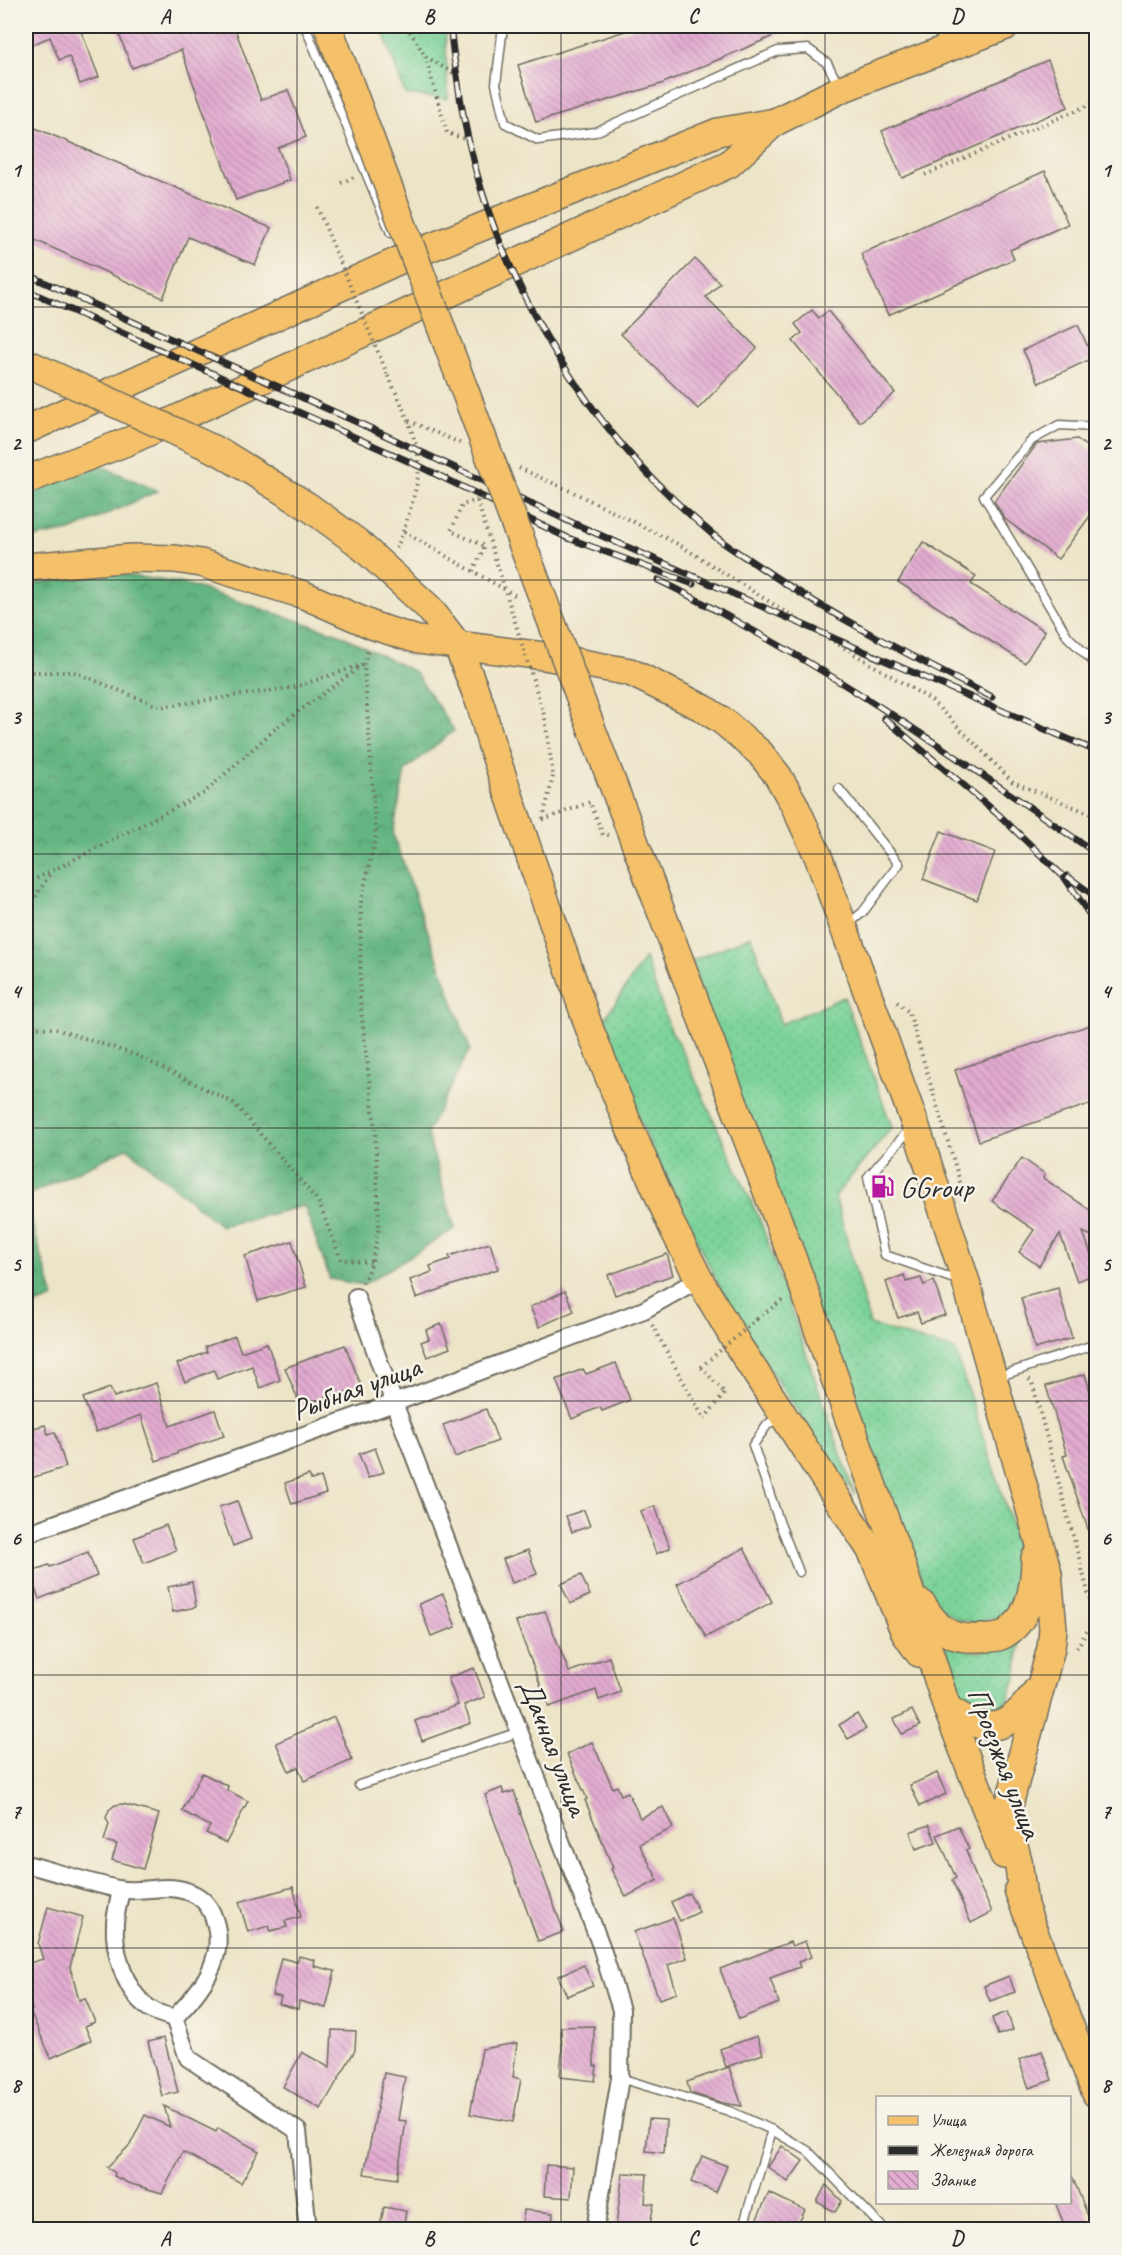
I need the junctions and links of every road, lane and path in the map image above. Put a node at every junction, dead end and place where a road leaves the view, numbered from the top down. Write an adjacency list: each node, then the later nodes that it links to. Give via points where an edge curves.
1 (305, 26): 17 (lane)
2 (328, 26): 26 (main road, Проезжая улица, bridge)
3 (407, 26): 7 (path)
4 (503, 26): 9 (lane, via 496,84 505,123 538,140 595,132 778,51 808,50 827,63)
5 (1006, 26): 6 (main road)
6 (942, 37): 9 (main road)
7 (425, 56): 8 (path); 12 (path, via 447,133)
8 (456, 75)
9 (841, 89): 11 (main road)
10 (1096, 102): 13 (path)
11 (775, 122): 17 (main road, via 717,132); 24 (main road, via 729,164 129,441)
12 (468, 140)
13 (925, 175)
14 (354, 177): 15 (path)
15 (341, 183)
16 (317, 207): 19 (path, bridge)
17 (398, 248): 21 (main road)
18 (26, 363): 32 (main road, bridge, via 222,453 309,507 357,542 429,608)
19 (408, 420): 22 (path); 25 (path, via 419,466)
20 (1096, 427): 34 (lane, via 1059,425 1032,440 984,496 1068,637)
21 (26, 430)
22 (460, 443)
23 (513, 466): 37 (path, via 678,544 931,700 1013,782)
24 (26, 480)
25 (413, 496)
26 (504, 496): 27 (path, bridge); 50 (main road, Проезжая улица, bridge)
27 (477, 500): 30 (path, via 462,505 451,531 485,546); 38 (path, bridge, via 545,718 553,776 543,820 590,802)
28 (404, 532): 30 (path)
29 (26, 567): 32 (main road, via 132,558 201,563 304,595 374,626 418,640)
30 (473, 571): 31 (path)
31 (522, 600)
32 (456, 644): 42 (main road, via 630,672 680,695 724,722 760,753 778,776 818,856); 48 (main road, via 481,706 590,1030 656,1190)
33 (364, 664): 35 (path, via 295,687 160,707 74,672); 39 (path, via 276,728 204,793); 47 (path, via 376,836 361,901 360,1002 375,1126 379,1227)
34 (1096, 664)
35 (26, 672)
36 (839, 789): 42 (lane, via 898,864 863,912)
37 (1096, 816)
38 (603, 835)
39 (51, 872): 40 (path); 41 (path)
40 (26, 884)
41 (26, 912)
42 (844, 928): 45 (main road)
43 (894, 1000): 46 (path, via 909,1012)
44 (26, 1027): 47 (path, via 53,1028 136,1054 234,1103 318,1201 341,1260)
45 (915, 1124): 49 (main road); 49 (lane, via 868,1177 885,1255)
46 (963, 1191)
47 (372, 1262): 51 (path)
48 (699, 1279): 52 (street, Рыбная улица); 56 (main road)
49 (966, 1282): 54 (main road)
50 (803, 1286): 52 (path, bridge, via 701,1367 725,1392 704,1419); 59 (main road, Проезжая улица)
51 (356, 1297): 55 (street, Дачная улица)
52 (644, 1310): 55 (street, Рыбная улица)
53 (1096, 1344): 54 (lane)
54 (1005, 1374): 57 (main road); 61 (path, via 1032,1382 1095,1618)
55 (394, 1403): 58 (street, Рыбная улица); 65 (street, Дачная улица)
56 (785, 1415): 60 (lane, via 768,1424 753,1445); 62 (main road, via 872,1552 905,1634)
57 (1035, 1524): 59 (main road, via 1035,1571 1027,1608 1015,1627 999,1637 971,1639 944,1633 922,1604); 63 (main road, via 1048,1573 1053,1629)
58 (26, 1534)
59 (900, 1560): 62 (main road, Проезжая улица)
60 (799, 1572)
61 (1073, 1654)
62 (938, 1677): 64 (main road, Проезжая улица)
63 (1043, 1682): 64 (main road, via 1024,1709 1003,1724 985,1726 966,1721); 69 (main road, via 1009,1805)
64 (947, 1708): 69 (main road, Проезжая улица)
65 (519, 1732): 66 (lane); 71 (street, Дачная улица, via 601,1946 621,2010)
66 (359, 1785)
67 (26, 1864): 68 (street)
68 (121, 1890): 70 (street, via 115,1923 116,1949 124,1973 136,1995 152,2010); 70 (street, via 184,1890 199,1896 212,1911 219,1934 217,1951 193,1999)
69 (1024, 1905): 72 (main road, Проезжая улица)
70 (174, 2018): 74 (street, via 188,2058 298,2131)
71 (620, 2078): 73 (lane, via 729,2111); 75 (street, Дачная улица)
72 (1096, 2094)
73 (772, 2130): 76 (lane); 77 (lane, via 808,2151)
74 (308, 2229)
75 (595, 2229)
76 (741, 2229)
77 (885, 2229)

